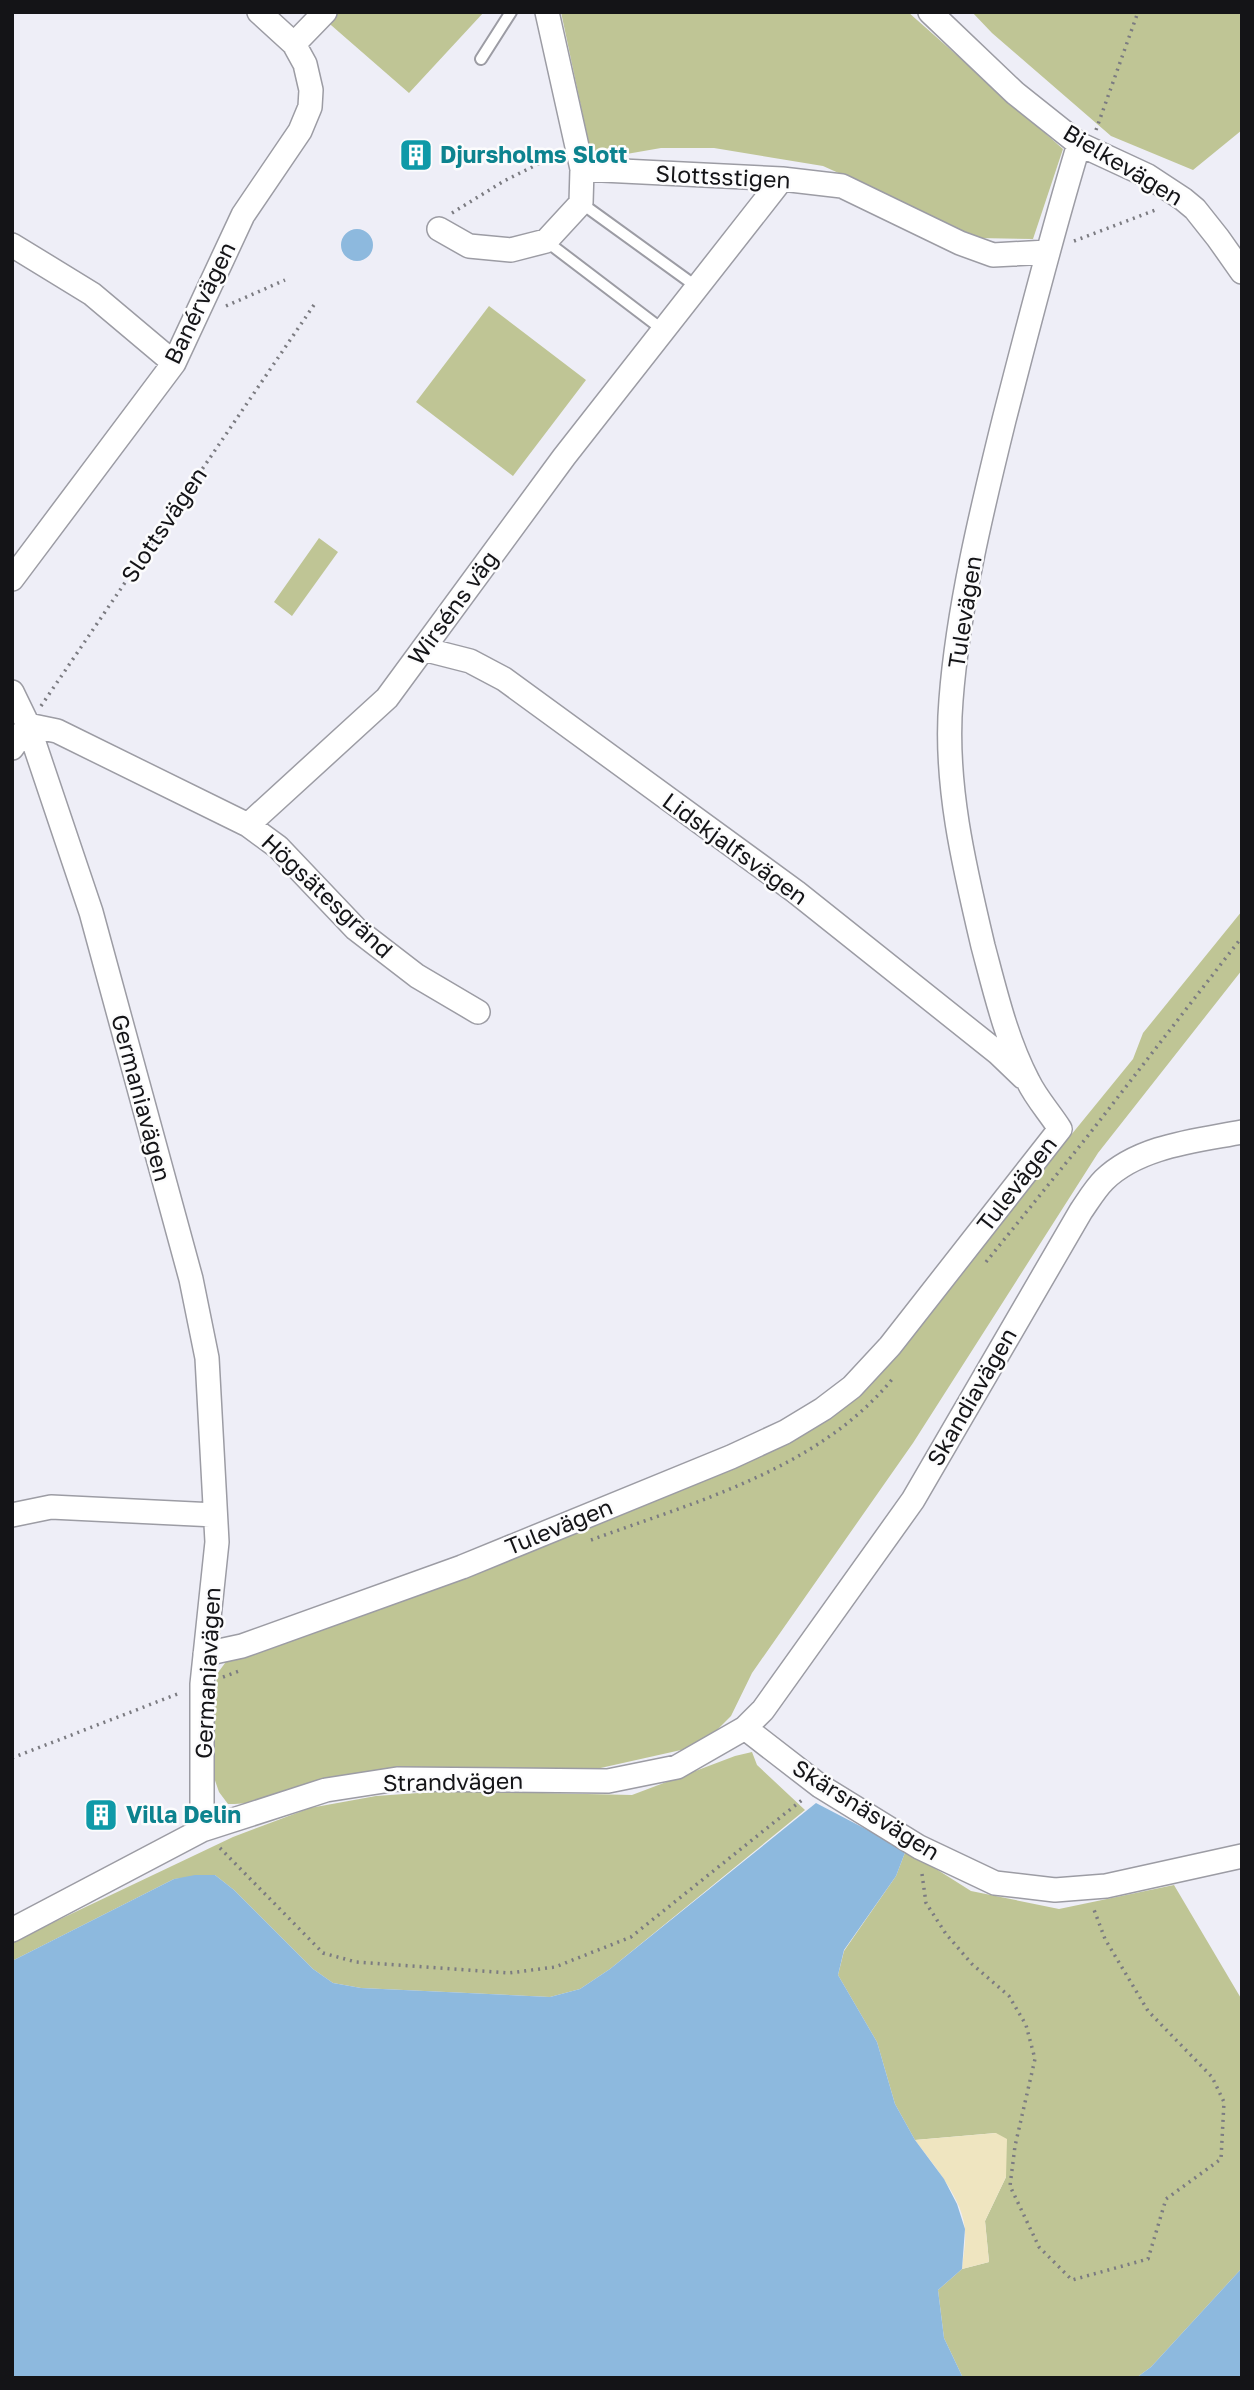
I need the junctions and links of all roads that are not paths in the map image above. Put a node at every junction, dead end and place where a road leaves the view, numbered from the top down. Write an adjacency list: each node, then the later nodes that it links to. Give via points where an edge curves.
1 (259, 12): 6 (street)
2 (325, 12): 6 (street)
3 (511, 12): 7 (lane)
4 (547, 12): 9 (street)
5 (930, 12): 8 (street, Bielkevägen, via 1015,93)
6 (294, 44): 19 (street, Banérvägen, via 305,64 310,107 300,131 243,215)
7 (481, 60)
8 (1085, 146): 15 (street, Tulevägen); 16 (street, Bielkevägen, via 1148,176 1183,199)
9 (582, 169): 10 (street, Slottsstigen); 11 (street)
10 (782, 179): 15 (street, Slottsstigen, via 842,186 993,255); 17 (street, Wirséns väg)
11 (581, 203): 13 (street); 17 (lane)
12 (445, 221): 13 (street, via 469,246 511,250)
13 (546, 240): 18 (lane)
14 (12, 246): 19 (street, via 92,294)
15 (1046, 252): 27 (street, Tulevägen, via 982,511 951,702 955,803 973,905 999,1008)
16 (1242, 272)
17 (696, 287): 18 (street, Wirséns väg)
18 (663, 330): 21 (street, Wirséns väg)
19 (174, 363): 20 (street, Banérvägen)
20 (12, 579)
21 (422, 649): 25 (street, Wirséns väg, via 387,698); 27 (street, Lidskjalfsvägen, via 470,661 505,679 796,892)
22 (12, 692): 23 (street, Germaniavägen)
23 (28, 725): 24 (street); 25 (street, via 71,737); 30 (street, Germaniavägen, via 91,912 191,1279 206,1358)
24 (12, 748)
25 (248, 825): 26 (street, Högsätesgränd, via 278,847 356,929 417,976)
26 (478, 1012)
27 (1028, 1082): 31 (street, Tulevägen, via 1060,1129 890,1346 824,1409 731,1457 462,1567 242,1646)
28 (1242, 1132): 32 (street, Skandiavägen, via 1150,1152 1103,1181 1081,1211 913,1500 763,1710)
29 (12, 1515): 30 (street, via 51,1507)
30 (215, 1515): 31 (street, Germaniavägen, via 217,1542)
31 (205, 1654): 33 (street, Germaniavägen)
32 (745, 1728): 33 (street, Strandvägen, via 677,1767 608,1781 397,1779 326,1790); 34 (street, Skärsnäsvägen, via 820,1786 919,1847 995,1883 1055,1890 1105,1886)
33 (202, 1830): 35 (street, Strandvägen)
34 (1242, 1856)
35 (12, 1930)

